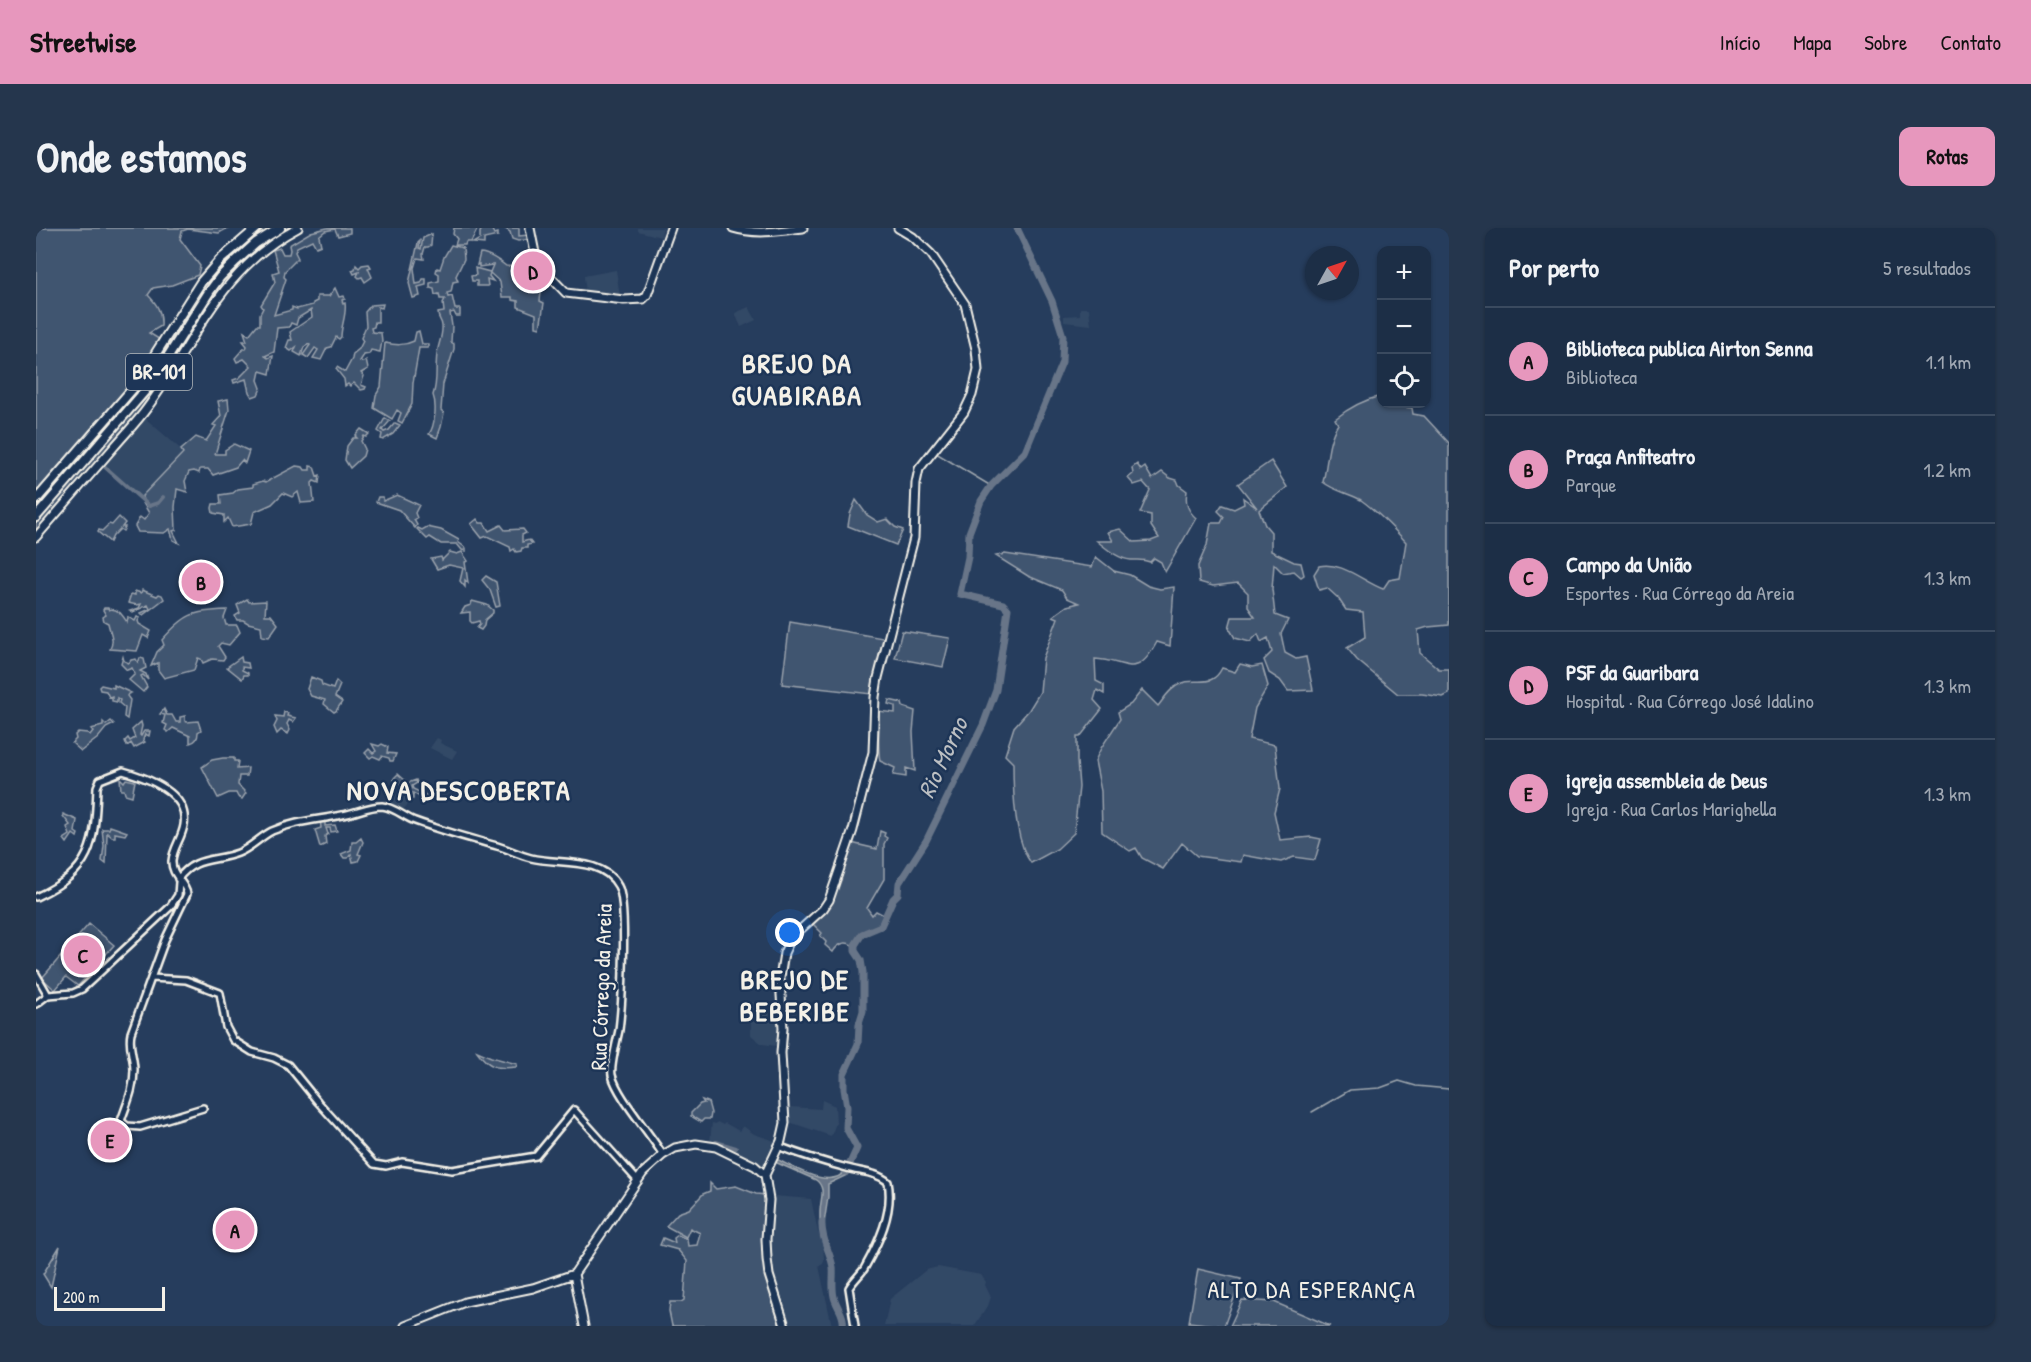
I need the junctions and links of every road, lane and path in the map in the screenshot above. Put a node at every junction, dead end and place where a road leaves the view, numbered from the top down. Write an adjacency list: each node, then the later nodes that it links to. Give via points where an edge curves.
1 (258, 228): 10 (highway, BR-101, via 201,282 135,386)
2 (280, 228): 11 (highway, BR-101, via 256,243 220,277 150,385)
3 (298, 228): 12 (main road, via 256,255 229,283 146,411)
4 (530, 228): 5 (main road, via 537,263 566,293 643,300 651,288)
5 (671, 228)
6 (733, 228): 9 (main road, via 745,232)
7 (803, 228): 9 (main road)
8 (898, 228): 20 (main road, via 931,254 965,304 978,376 959,420 919,469 914,538 878,678 873,752 848,848 826,904 795,933 784,953 780,1053 785,1120)
9 (776, 230)
10 (36, 500)
11 (36, 517)
12 (36, 537)
13 (178, 881): 14 (street, via 172,862 184,827 183,808 169,791 123,771 104,777 99,783 93,839 83,862 55,888); 16 (street, via 187,896); 17 (street, via 174,903 81,989); 21 (street, Rua Córrego da Areia, via 190,867 238,853 284,826 382,806 449,833 532,858 569,861 601,871 620,889 623,925 619,1024 612,1075)
14 (36, 897)
15 (36, 975): 17 (street)
16 (151, 978): 19 (street, via 130,1038 133,1087 122,1121 127,1126 141,1127); 23 (street, via 181,979 220,993 226,1028 233,1040 289,1066 374,1164 402,1162 452,1170 536,1156 574,1110)
17 (48, 995): 18 (street)
18 (36, 1004)
19 (203, 1108)
20 (778, 1146): 22 (main road); 28 (street, via 887,1180 886,1220 864,1269 849,1288)
21 (663, 1155): 22 (main road, via 689,1144 709,1145); 23 (main road)
22 (765, 1174): 27 (main road, via 769,1275)
23 (638, 1181): 24 (main road)
24 (574, 1274): 25 (main road, via 542,1286 465,1302); 26 (main road)
25 (405, 1326)
26 (584, 1326)
27 (785, 1326)
28 (855, 1326)

